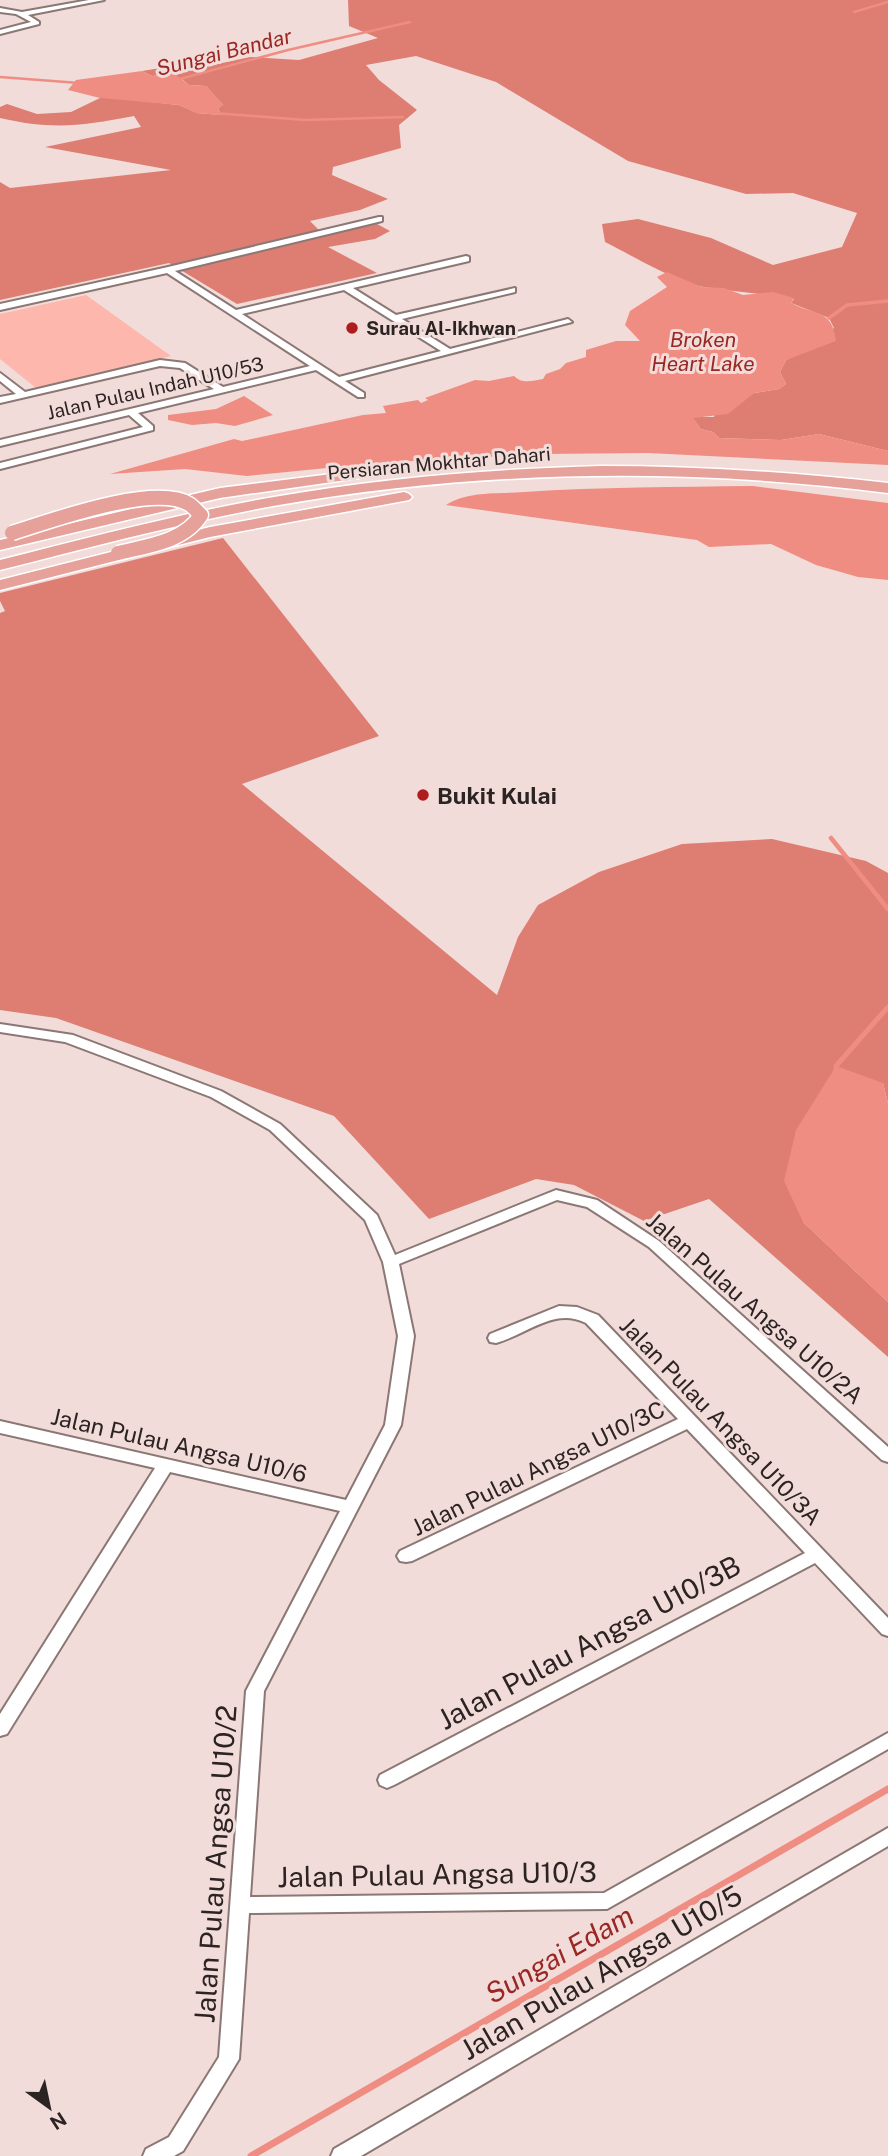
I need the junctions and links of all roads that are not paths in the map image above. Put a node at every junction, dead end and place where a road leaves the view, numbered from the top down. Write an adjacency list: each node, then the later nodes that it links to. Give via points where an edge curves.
1 (100, 0): 3 (street)
2 (0, 10): 3 (street)
3 (21, 14): 4 (street, via 37,23)
4 (0, 32)
5 (379, 219): 7 (street)
6 (466, 259): 8 (street)
7 (168, 270): 10 (street); 11 (street)
8 (345, 287): 11 (street); 12 (street)
9 (512, 290): 12 (street)
10 (0, 307)
11 (234, 313): 15 (street)
12 (395, 318): 14 (street)
13 (568, 322): 14 (street)
14 (449, 352): 17 (street)
15 (317, 367): 17 (street); 18 (street, Jalan Pulau Indah U10/53)
16 (0, 376): 19 (street)
17 (337, 380): 20 (street)
18 (222, 390): 19 (street, via 182,365 160,363); 22 (street, Jalan Pulau Indah U10/53)
19 (23, 395): 21 (street)
20 (360, 395)
21 (0, 400)
22 (131, 412): 23 (street, Jalan Pulau Indah U10/53); 24 (street, via 150,428)
23 (0, 443)
24 (0, 466)
25 (436, 471): 27 (main road, Persiaran Mokhtar Dahari, via 551,464 668,464 764,467); 30 (main road, via 263,486); 32 (main road, Persiaran Mokhtar Dahari, via 244,500)
26 (807, 478): 28 (main road, Persiaran Mokhtar Dahari); 31 (main road, via 470,488 279,518); 33 (main road, Persiaran Mokhtar Dahari, via 660,470 427,480 232,509)
27 (888, 480)
28 (888, 488)
29 (6, 535): 31 (main road, bridge, via 151,498 184,499 197,507 201,515 198,524 185,532)
30 (0, 545)
31 (118, 554): 34 (main road)
32 (0, 555)
33 (0, 565)
34 (0, 585)
35 (0, 1028): 36 (street, Jalan Pulau Angsa U10/2, via 68,1038 216,1094 275,1127 372,1218)
36 (391, 1262): 40 (street, Jalan Pulau Angsa U10/2A, via 556,1195 592,1203 654,1244); 42 (street, Jalan Pulau Angsa U10/2, via 405,1336 393,1425)
37 (496, 1338): 38 (street, Jalan Pulau Angsa U10/3A, via 559,1311 577,1312 592,1320)
38 (689, 1421): 43 (street, Jalan Pulau Angsa U10/3A); 44 (street, Jalan Pulau Angsa U10/3C)
39 (0, 1427): 41 (street, Jalan Pulau Angsa U10/6)
40 (888, 1456)
41 (165, 1466): 42 (street, Jalan Pulau Angsa U10/6); 46 (street)
42 (349, 1507): 50 (street, Jalan Pulau Angsa U10/2, via 255,1691)
43 (817, 1554): 45 (street, Jalan Pulau Angsa U10/3A); 48 (street, Jalan Pulau Angsa U10/3B)
44 (406, 1556)
45 (888, 1629)
46 (0, 1730)
47 (888, 1740): 50 (street, Jalan Pulau Angsa U10/3, via 607,1901)
48 (387, 1780)
49 (888, 1836): 52 (street, Jalan Pulau Angsa U10/5)
50 (240, 1905): 51 (street, Jalan Pulau Angsa U10/2, via 229,2059 176,2144)
51 (154, 2156)
52 (342, 2156)

